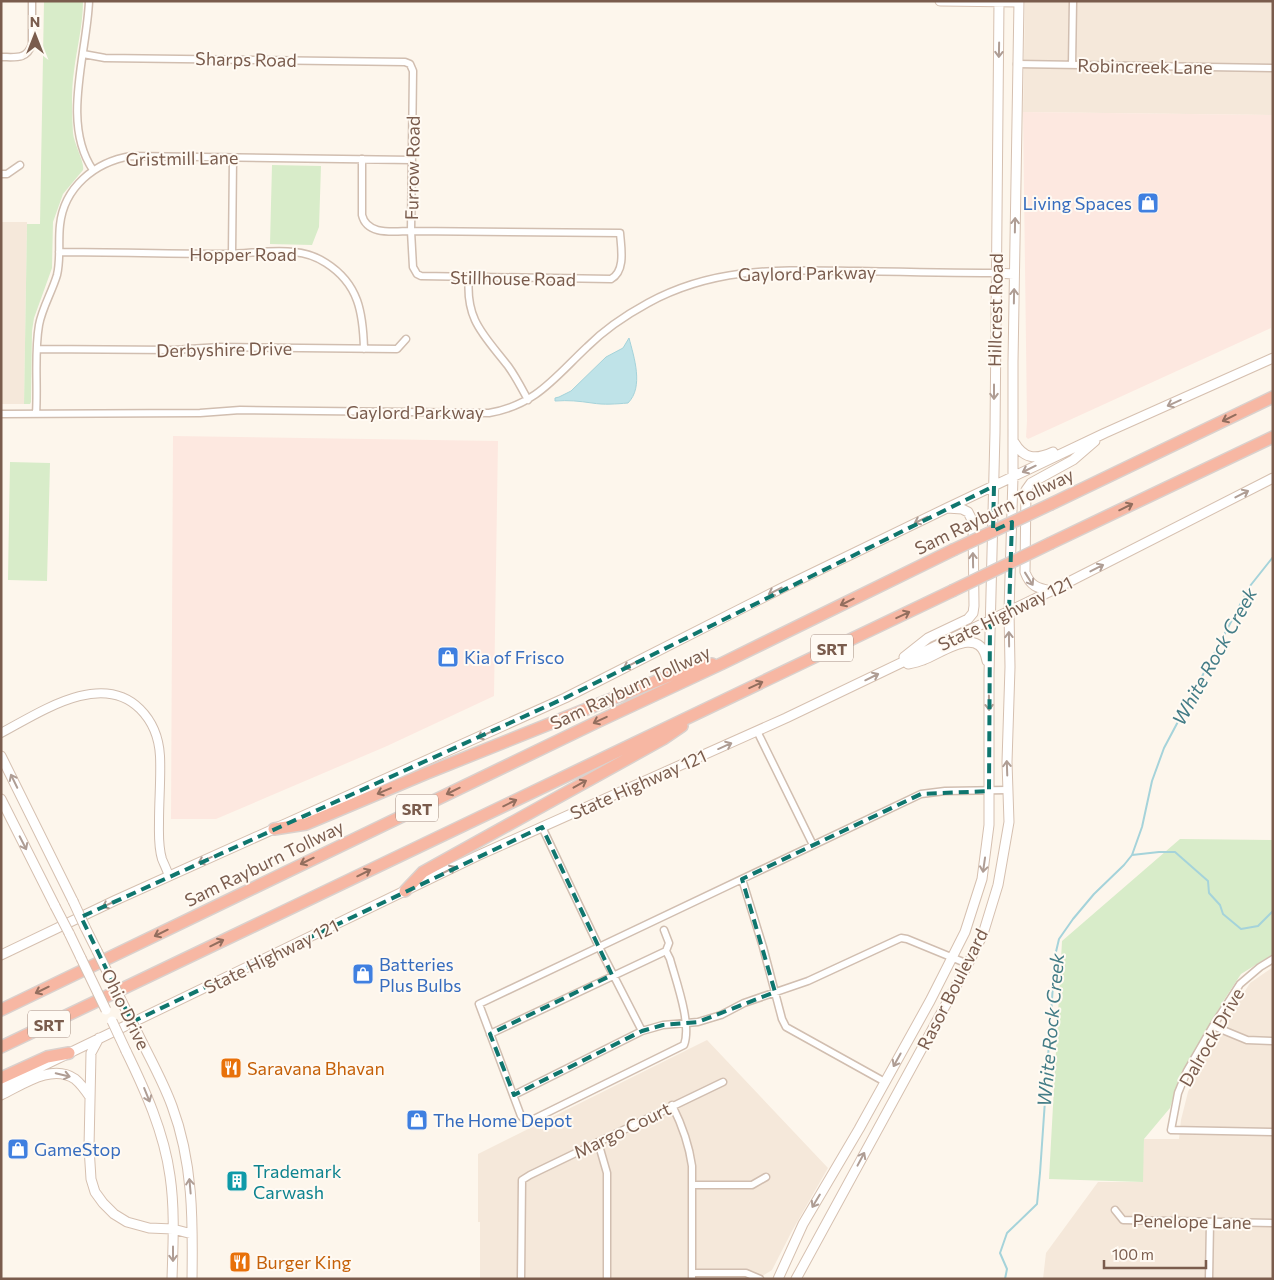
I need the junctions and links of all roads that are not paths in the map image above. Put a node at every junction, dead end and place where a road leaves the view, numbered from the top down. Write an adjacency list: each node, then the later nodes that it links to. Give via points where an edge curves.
1 (32, 1): 8 (street, via 30,50 21,57)
2 (89, 1): 7 (street)
3 (940, 1): 5 (main road)
4 (1073, 1): 11 (street)
5 (999, 2): 6 (main road); 23 (main road, Hillcrest Road, one-way to 23)
6 (1019, 2): 10 (main road, Hillcrest Road)
7 (83, 54): 9 (street, Sharps Road, via 105,58 401,61); 17 (street, via 78,129 83,150)
8 (1, 57)
9 (410, 64): 15 (street, Furrow Road, via 413,71)
10 (1017, 64): 11 (street, Robincreek Lane); 24 (main road, Hillcrest Road, one-way to 10)
11 (1072, 65): 12 (street, Robincreek Lane)
12 (1273, 68)
13 (233, 158): 14 (street, Gristmill Lane); 17 (street, Gristmill Lane, via 131,156); 21 (street)
14 (362, 159): 15 (street, Gristmill Lane); 19 (street, via 362,213 365,223 375,230)
15 (412, 160): 19 (street, Furrow Road)
16 (20, 165): 18 (street, via 7,174)
17 (93, 170): 20 (street, Gristmill Lane, via 76,187 66,204 60,225)
18 (1, 174)
19 (411, 231): 22 (street, Furrow Road); 25 (street, Stillhouse Road, via 620,233 620,268 611,279)
20 (59, 252): 21 (street, Hopper Road); 27 (street, Gristmill Lane, via 57,274 40,320)
21 (232, 254): 28 (street, Hopper Road, via 294,252 332,267 346,281 358,302)
22 (416, 272): 25 (street, Stillhouse Road, via 421,276)
23 (995, 273): 24 (main road); 31 (street, Gaylord Parkway, via 769,270 703,281 663,295 619,320 586,347 550,384); 39 (main road, Hillcrest Road, one-way to 39)
24 (1014, 274): 36 (main road, Hillcrest Road, one-way to 24)
25 (469, 277): 31 (street, via 469,300 476,324 513,373)
26 (406, 339): 28 (street, Derbyshire Drive, via 397,349)
27 (37, 349): 28 (street, Derbyshire Drive); 33 (street, Gristmill Lane)
28 (364, 349)
29 (1273, 358): 34 (main road, one-way to 34)
30 (1273, 397): 44 (highway, Sam Rayburn Tollway / SRT, one-way to 44, bridge)
31 (528, 400): 33 (street, Gaylord Parkway, via 504,410 474,414 240,410)
32 (1, 414): 33 (street, Gaylord Parkway)
33 (36, 414)
34 (1104, 433): 36 (main road, via 1043,456 1026,456); 37 (main road, one-way to 37); 41 (main road, one-way to 41, via 1073,460 1040,476 1026,490 1024,572 1036,588)
35 (1273, 436): 47 (highway, SRT, one-way to 35, bridge)
36 (1014, 442): 37 (main road, Hillcrest Road)
37 (1013, 477): 39 (main road); 42 (main road, Hillcrest Road)
38 (1273, 478): 41 (main road, State Highway 121, one-way to 38)
39 (994, 486): 40 (main road); 43 (main road, Hillcrest Road)
40 (947, 508): 45 (main road, one-way to 40, via 928,638 968,619 973,613 973,522 968,512); 55 (main road, one-way to 55, via 564,698)
41 (1051, 591): 42 (main road, State Highway 121)
42 (1009, 611): 43 (main road, State Highway 121); 51 (main road, Rasor Boulevard, one-way to 42)
43 (990, 619): 45 (main road, State Highway 121); 46 (main road, Rasor Boulevard)
44 (723, 663): 55 (highway, one-way to 55, via 694,666 306,824); 69 (highway, Sam Rayburn Tollway / SRT, one-way to 69, via 598,720)
45 (890, 668): 46 (main road, via 923,660 967,642 984,652); 48 (main road, State Highway 121, one-way to 45)
46 (989, 671): 52 (main road, Rasor Boulevard, one-way to 52)
47 (712, 706): 59 (highway, one-way to 47, via 424,872 663,739); 76 (highway, SRT, one-way to 47)
48 (758, 731): 54 (main road, State Highway 121, one-way to 48); 56 (street)
49 (1, 733): 57 (street, via 79,696 98,692 119,695 135,703 148,717 157,737 160,756 159,841)
50 (1, 756): 94 (main road, Ohio Drive, one-way to 50, bridge, via 190,1178 180,1129 167,1094)
51 (1008, 790): 52 (street); 66 (main road, Rasor Boulevard, via 1009,822 998,884 983,934)
52 (989, 791): 56 (street, via 922,794); 64 (main road, Rasor Boulevard, one-way to 64, via 989,825 982,879 965,932)
53 (1, 799): 93 (main road, Ohio Drive, one-way to 93, bridge, via 143,1085 161,1136 171,1179)
54 (542, 827): 59 (main road, State Highway 121, one-way to 54); 61 (street)
55 (274, 829): 57 (main road, one-way to 57)
56 (813, 845): 58 (street)
57 (169, 876): 63 (main road, one-way to 63)
58 (742, 879): 61 (street); 68 (street)
59 (405, 891): 74 (main road, State Highway 121)
60 (664, 930): 62 (street, via 669,943)
61 (599, 947): 67 (street); 73 (street, via 479,1004)
62 (666, 951): 67 (street); 70 (street, via 686,1015)
63 (1, 955)
64 (952, 957): 66 (street); 68 (street, via 901,938 808,981); 80 (main road, Rasor Boulevard, one-way to 80)
65 (1273, 959): 71 (street, Dalrock Drive, via 1240,984)
66 (968, 964): 102 (main road, Rasor Boulevard, one-way to 66)
67 (612, 975): 72 (street); 73 (street)
68 (775, 992): 70 (street, via 721,1015); 80 (street, via 786,1027)
69 (1, 1010)
70 (685, 1024): 72 (street, via 663,1025); 83 (street, via 684,1045 530,1121 521,1116)
71 (1213, 1026): 75 (street, via 1248,1040); 86 (street, Dalrock Drive, via 1178,1093 1171,1130)
72 (642, 1031): 83 (street)
73 (490, 1034): 83 (street)
74 (99, 1038): 77 (main road, State Highway 121); 84 (main road, via 91,1053)
75 (1273, 1040)
76 (1, 1047)
77 (69, 1053): 78 (highway, via 47,1057); 81 (main road, State Highway 121)
78 (1, 1078)
79 (723, 1082): 85 (street, Margo Court)
80 (885, 1082): 101 (main road, Rasor Boulevard, one-way to 101, via 803,1224)
81 (1, 1086)
82 (1, 1094): 84 (main road, one-way to 84, via 42,1075 54,1073 74,1078)
83 (514, 1095)
84 (90, 1097): 93 (main road, via 89,1166 95,1192 114,1214 127,1222 149,1228)
85 (672, 1105): 87 (street, Margo Court); 89 (street, via 682,1124 690,1152)
86 (1273, 1132)
87 (598, 1142): 98 (street, Margo Court, via 522,1180); 99 (street, via 606,1173)
88 (766, 1177): 89 (street, via 752,1185)
89 (692, 1185): 95 (street)
90 (1115, 1210): 91 (street, Penelope Lane, via 1124,1220)
91 (1210, 1222): 92 (street, Penelope Lane); 103 (street)
92 (1273, 1223)
93 (173, 1229): 94 (main road); 96 (main road, Ohio Drive, one-way to 96)
94 (192, 1230): 97 (main road, Ohio Drive)
95 (692, 1276): 100 (street, via 746,1273)
96 (172, 1279)
97 (192, 1279)
98 (521, 1279)
99 (606, 1279)
100 (760, 1279)
101 (778, 1279)
102 (796, 1279)
103 (1209, 1279)

